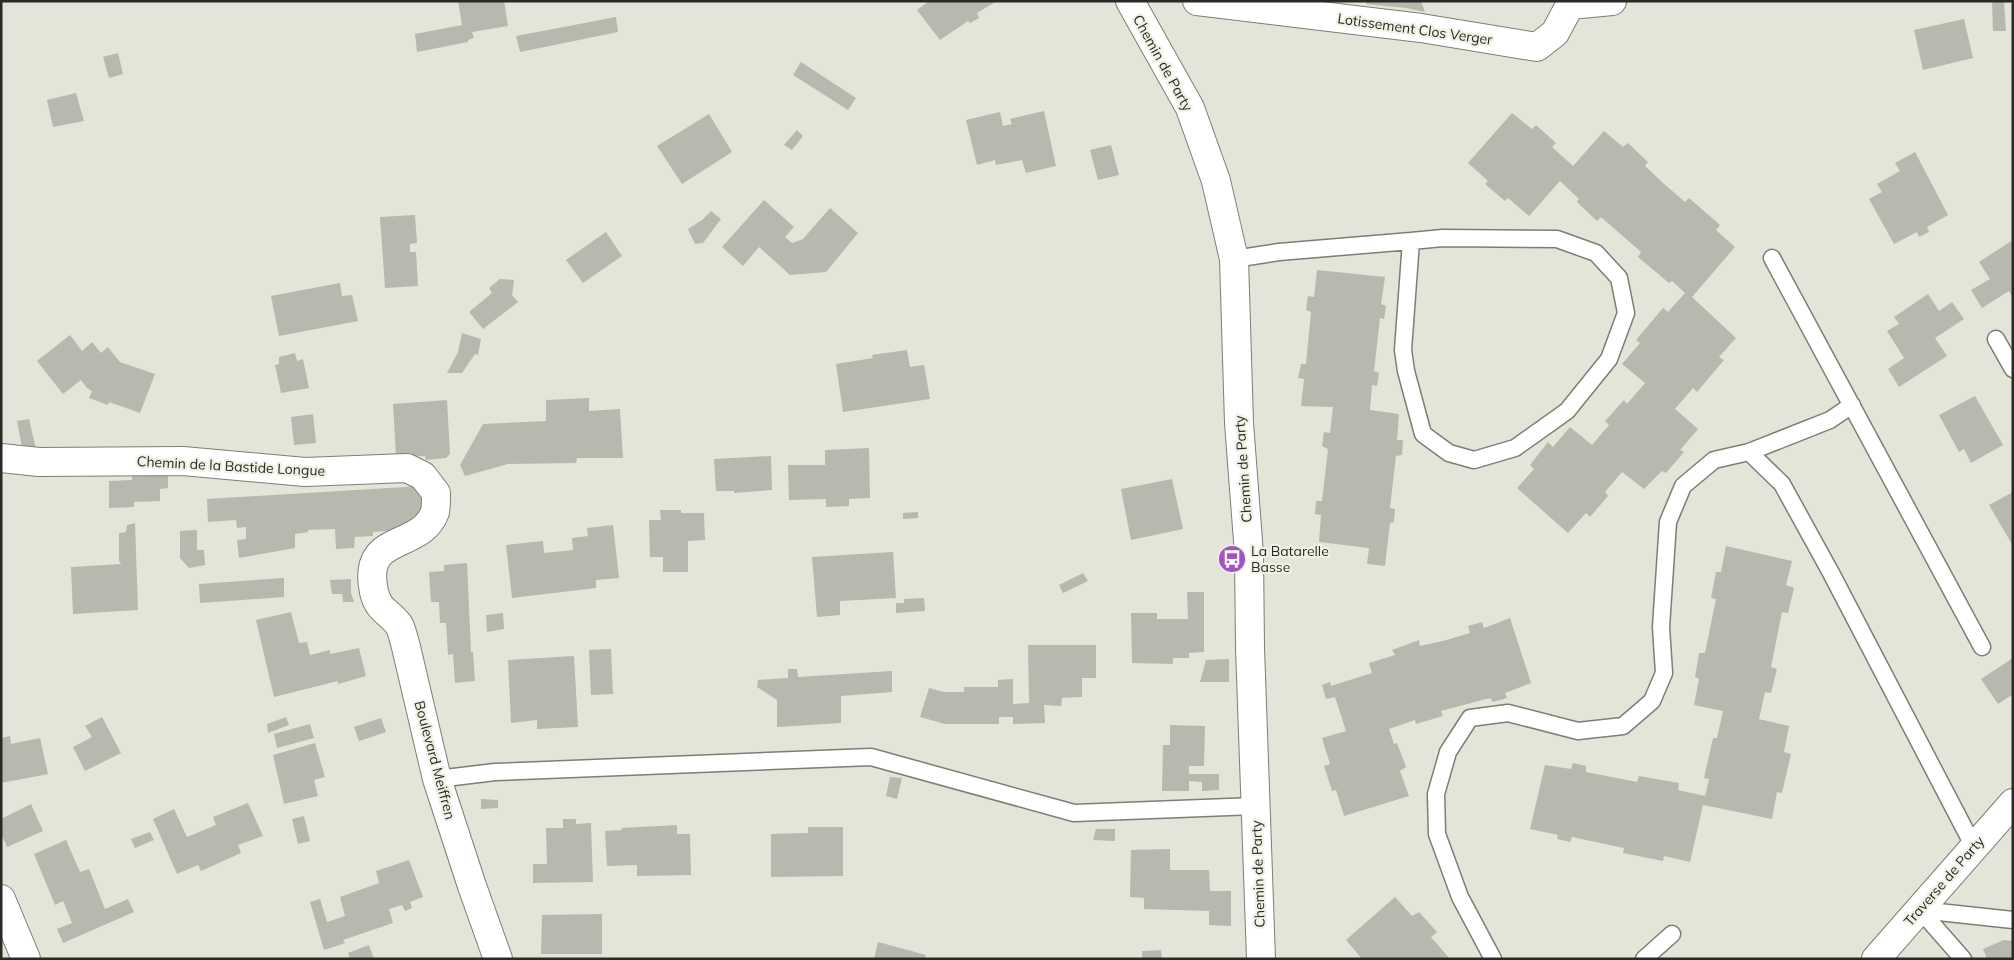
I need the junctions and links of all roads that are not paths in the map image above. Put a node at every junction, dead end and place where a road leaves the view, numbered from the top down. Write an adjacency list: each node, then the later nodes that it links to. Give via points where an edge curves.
1 (1130, 1): 6 (street, Chemin de Party, via 1190,108 1216,181)
2 (1197, 1): 3 (street, Lotissement Clos Verger, via 1421,28 1537,47 1555,34 1570,5)
3 (1612, 1)
4 (1411, 241): 4 (lane, via 1403,350 1423,434 1449,452 1474,460 1515,448 1567,411 1609,359 1626,313 1619,278 1596,253 1557,239 1443,238); 6 (lane)
5 (1772, 258): 9 (lane)
6 (1234, 259): 16 (street, Chemin de Party, via 1239,424 1248,554)
7 (1996, 339): 8 (lane)
8 (2013, 369)
9 (1852, 404): 10 (lane, via 1830,420); 13 (lane)
10 (1749, 452): 17 (lane, via 1782,484); 25 (lane, via 1714,460 1683,486 1668,522 1661,627 1664,673 1652,701 1623,726 1578,731 1508,713 1470,718 1448,752 1436,794 1437,834 1460,897)
11 (1, 458): 12 (street, Chemin de la Bastide Longue, via 40,462 183,461 305,472 406,468 423,476 436,493 435,512 414,535 380,552)
12 (372, 567): 14 (street, Boulevard Meiffren, via 374,592 381,609 399,625 406,646)
13 (1982, 647)
14 (438, 779): 16 (lane, via 504,772 870,757 1074,813); 23 (street, Boulevard Meiffren)
15 (2013, 803): 17 (street, Traverse de Party)
16 (1255, 806): 24 (street, Chemin de Party)
17 (1974, 846): 19 (street, Traverse de Party)
18 (1, 899): 22 (street)
19 (1920, 910): 20 (lane); 27 (street, Traverse de Party); 28 (lane)
20 (2013, 920)
21 (1672, 934): 26 (lane)
22 (26, 959)
23 (498, 959)
24 (1261, 959)
25 (1493, 959)
26 (1644, 959)
27 (1876, 959)
28 (1963, 959)

